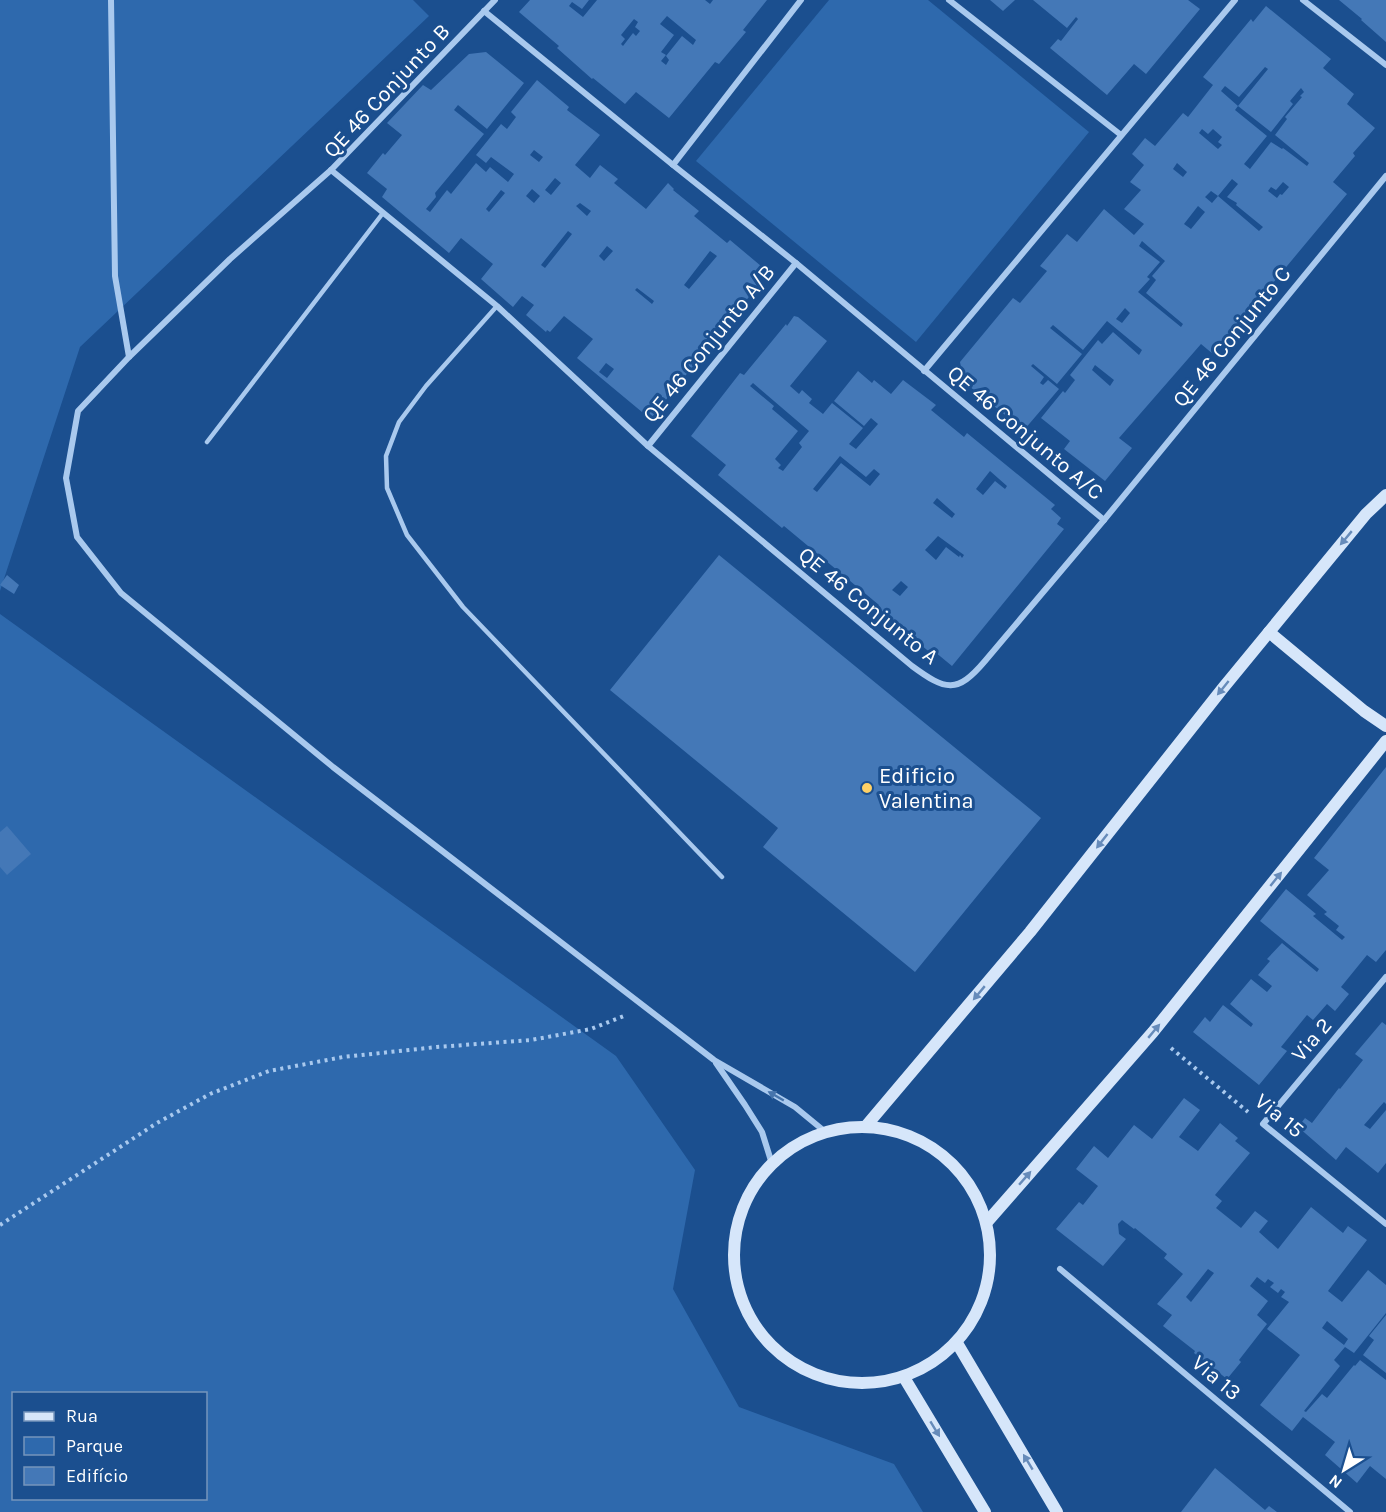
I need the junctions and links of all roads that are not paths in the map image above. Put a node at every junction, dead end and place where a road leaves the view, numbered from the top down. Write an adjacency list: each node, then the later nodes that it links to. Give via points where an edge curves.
1 (111, 0): 16 (street, via 115,276)
2 (495, 0): 7 (street, QE 46 Conjunto B)
3 (801, 0): 10 (street)
4 (949, 0): 9 (street)
5 (1235, 0): 9 (street)
6 (1303, 0): 8 (street)
7 (484, 11): 10 (street); 11 (street, QE 46 Conjunto B)
8 (1386, 65)
9 (1120, 135): 17 (street)
10 (673, 165): 14 (street, QE 46 Conjunto A/B)
11 (331, 170): 13 (street, QE 46 Conjunto B); 16 (street, via 230,259)
12 (1386, 176): 21 (street, QE 46 Conjunto C)
13 (383, 213): 15 (street, QE 46 Conjunto B); 18 (lane)
14 (796, 263): 17 (street, QE 46 Conjunto A/B); 19 (street, QE 46 Conjunto A/B)
15 (497, 306): 19 (street, QE 46 Conjunto B); 25 (lane, via 399,422 386,456 387,488 407,535 463,607)
16 (129, 357): 27 (street, via 78,411 66,478 77,537 121,593 333,767)
17 (924, 371): 21 (street, QE 46 Conjunto A/C)
18 (207, 442)
19 (648, 446): 21 (street, QE 46 Conjunto A, via 912,666 952,686 974,675)
20 (1386, 495): 22 (street, one-way to 22)
21 (1104, 520)
22 (1269, 632): 23 (street); 29 (street, one-way to 29, via 1030,932)
23 (1386, 726)
24 (1386, 741): 32 (street, one-way to 24, via 1153,1032)
25 (722, 877)
26 (1386, 976): 28 (street, Via 2)
27 (714, 1060): 30 (street, one-way to 27, via 795,1107); 31 (street, via 762,1132)
28 (1263, 1124): 33 (street, Via 15)
29 (866, 1126): 30 (street); 32 (street, via 907,1134 942,1154 970,1184)
30 (823, 1130): 31 (street)
31 (772, 1164): 36 (street, via 751,1187 735,1227 733,1270 745,1311 770,1346 806,1371 847,1383)
32 (987, 1222): 35 (street, via 991,1261 984,1300)
33 (1386, 1224)
34 (1060, 1269): 39 (street, Via 13)
35 (957, 1343): 36 (street); 38 (street, one-way to 35)
36 (905, 1379): 37 (street, one-way to 37)
37 (985, 1512)
38 (1058, 1512)
39 (1350, 1512)

